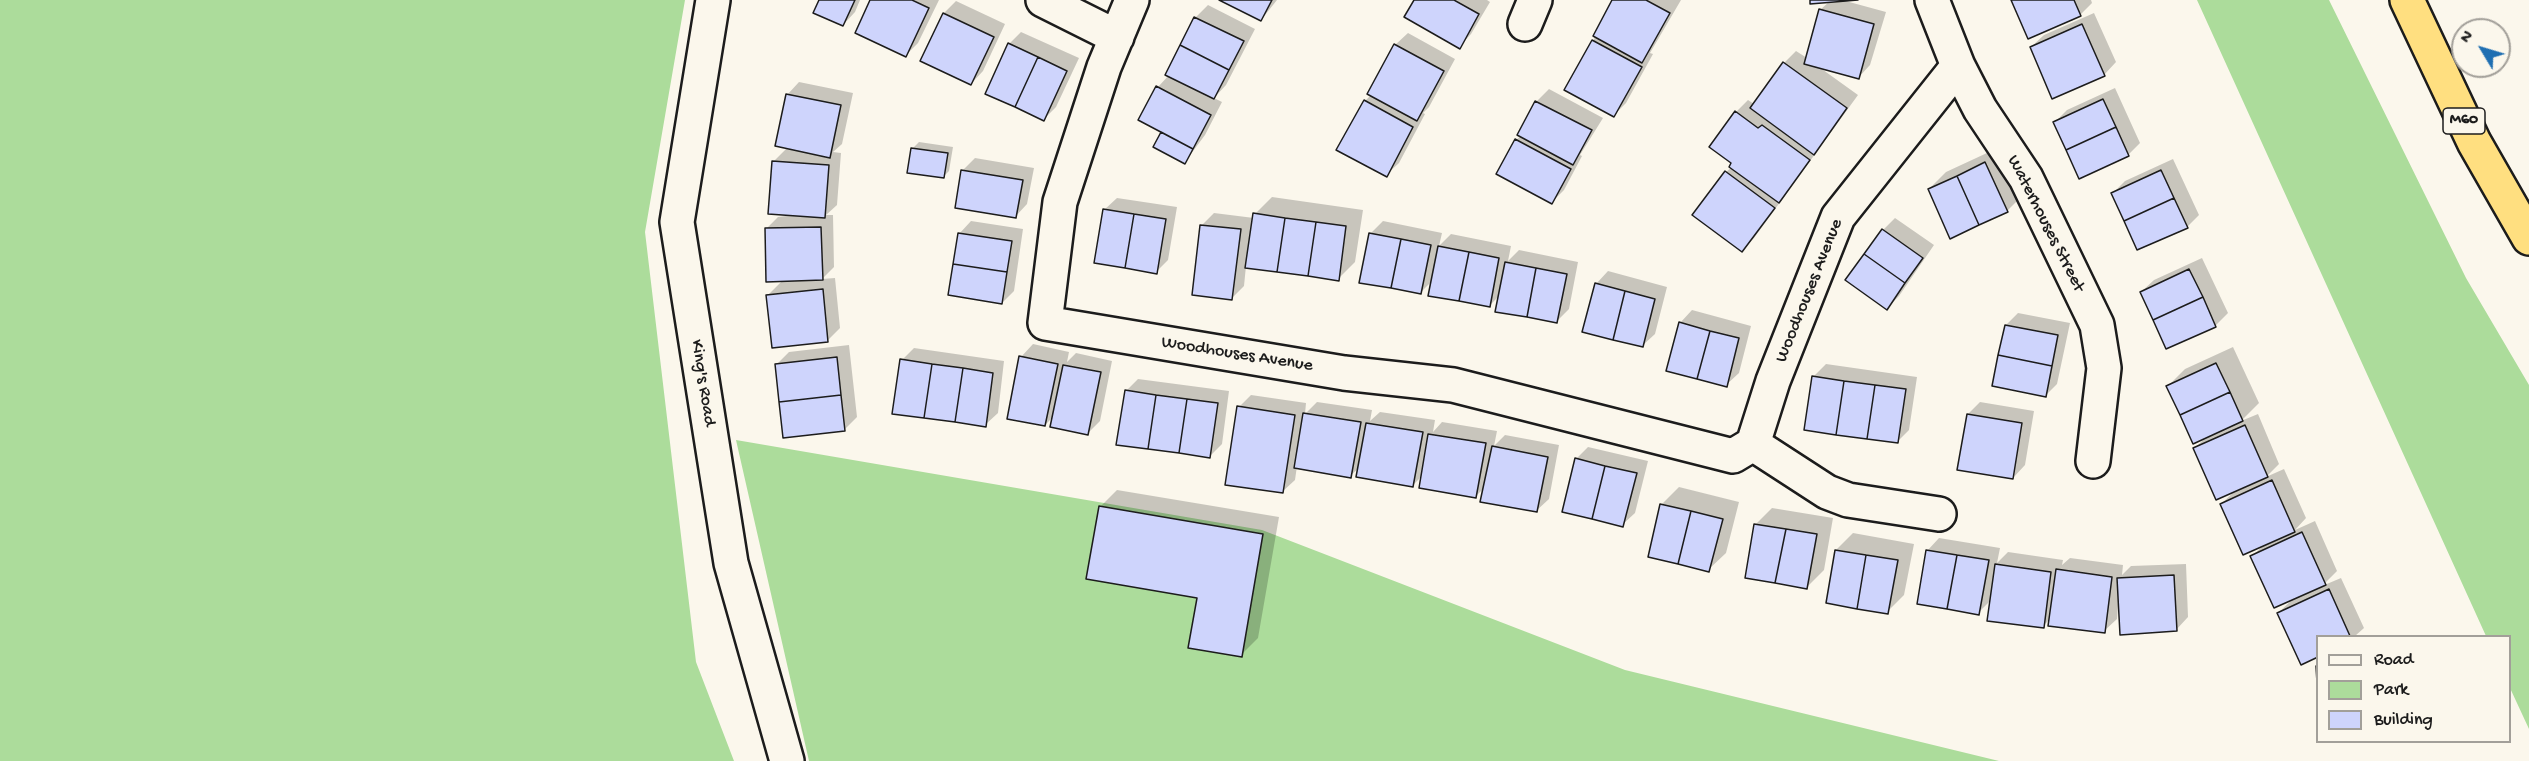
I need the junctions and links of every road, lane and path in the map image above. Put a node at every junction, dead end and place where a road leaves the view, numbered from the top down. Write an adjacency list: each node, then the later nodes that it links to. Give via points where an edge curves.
1 (713, 0): 12 (street, King's Road, via 677,222 730,563)
2 (1043, 0): 6 (street)
3 (1132, 0): 6 (street, Woodhouses Avenue)
4 (1932, 0): 7 (street, Waterhouses Street)
5 (2407, 0): 8 (highway, M60, via 2474,142)
6 (1117, 37): 9 (street, Woodhouses Avenue, via 1060,202 1045,323 1344,373 1453,385 1734,456)
7 (1958, 66): 9 (street, Woodhouses Avenue, via 1838,217 1773,381); 10 (street, Waterhouses Street, via 1980,109 2026,178 2097,325 2104,368)
8 (2529, 238)
9 (1753, 444): 11 (street, via 1827,492 1848,500)
10 (2093, 461)
11 (1939, 514)
12 (787, 761)

